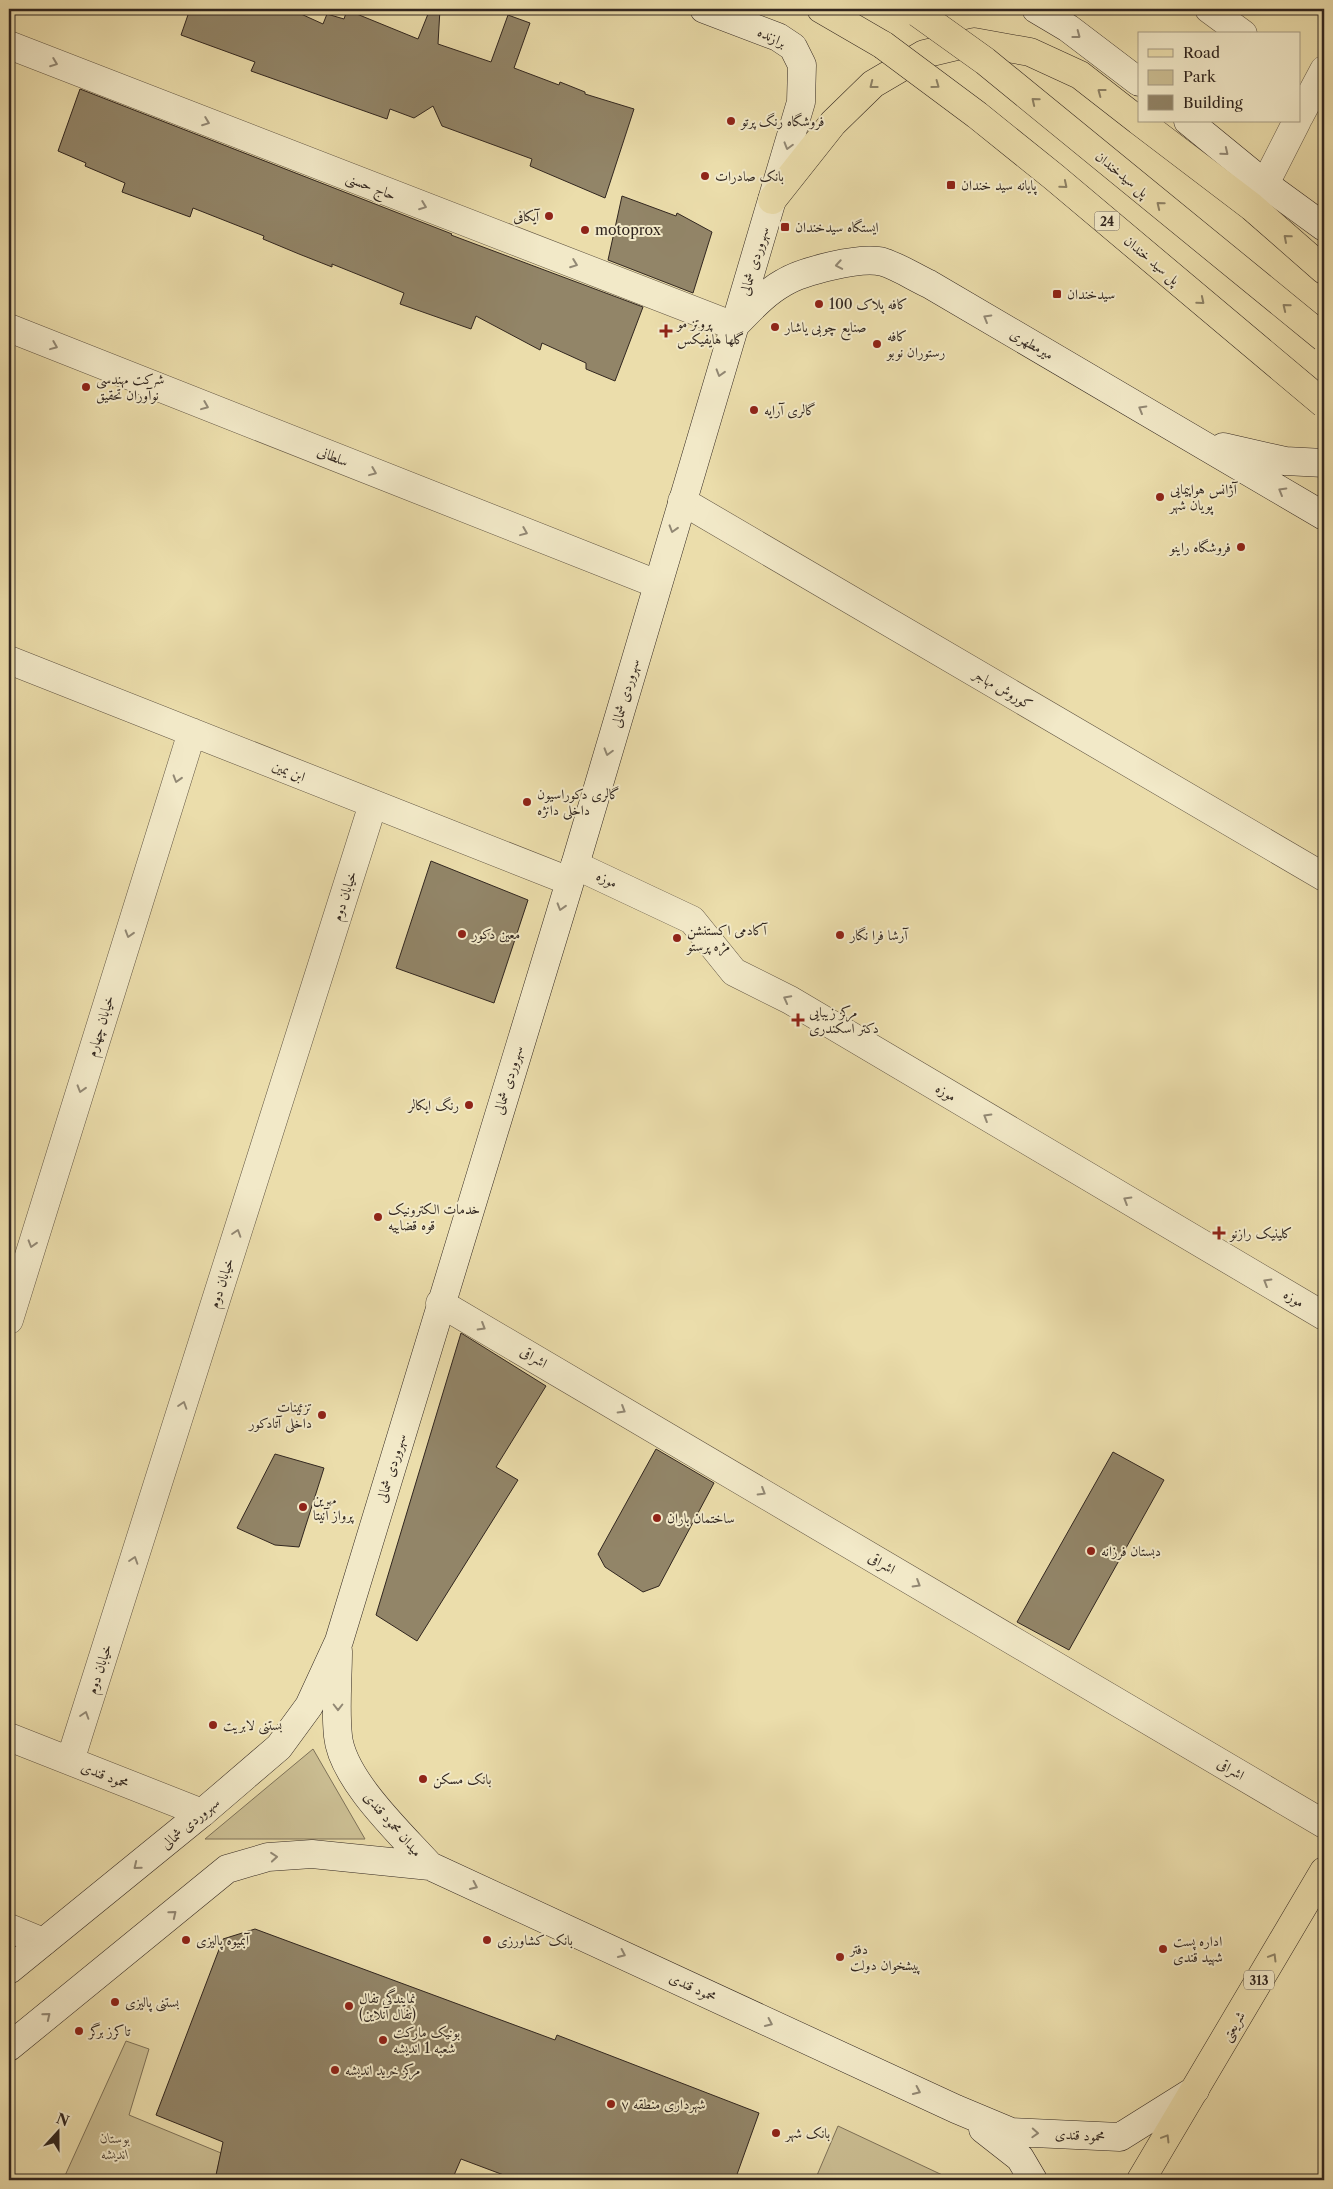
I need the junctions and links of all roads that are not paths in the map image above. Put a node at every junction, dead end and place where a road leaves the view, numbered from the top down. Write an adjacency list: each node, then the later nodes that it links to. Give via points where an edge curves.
1 (704, 9): 8 (street, برازنده, via 778,38 793,47)
2 (821, 9): 23 (main road, پل سید خندان / 24, one-way to 23, bridge, via 883,45 977,115)
3 (1036, 9): 10 (street, one-way to 10, via 1068,28)
4 (1209, 9): 6 (street)
5 (915, 11): 22 (main road, پل سیدخندان, one-way to 5, bridge, via 985,61)
6 (1239, 32)
7 (9, 45): 20 (street, حاج حسنی, one-way to 20)
8 (802, 65): 17 (street, سهروردی شمالی, one-way to 17, via 801,102)
9 (1313, 78): 11 (street)
10 (1138, 81)
11 (1300, 114)
12 (1138, 120): 17 (main road, one-way to 17, via 1080,76 1030,52 974,42 924,54 873,84 833,123)
13 (1140, 122): 19 (main road, one-way to 13, via 1252,207)
14 (1189, 122): 16 (street, one-way to 16)
15 (1296, 122): 16 (street)
16 (1265, 184): 18 (street)
17 (772, 200): 20 (street, سهروردی شمالی)
18 (1324, 227)
19 (1324, 270)
20 (734, 326): 24 (street, میرمطهری, one-way to 20, via 937,289 882,262 859,261 834,266 784,282 764,296); 26 (street, سهروردی شمالی, one-way to 26)
21 (9, 328): 28 (street, سلطانی, one-way to 28)
22 (1324, 338)
23 (1324, 404)
24 (1195, 440): 25 (street, via 1285,461); 27 (street, میرمطهری, one-way to 24)
25 (1324, 463)
26 (682, 501): 28 (street, سهروردی شمالی, one-way to 28); 33 (street, کوروش مهاجر)
27 (1324, 516)
28 (657, 584): 32 (street, سهروردی شمالی, one-way to 32)
29 (9, 660): 30 (street, ابن یمین)
30 (192, 732): 31 (street, ابن یمین); 36 (street, خیابان چهارم, one-way to 36)
31 (373, 804): 32 (street, ابن یمین); 39 (street, خیابان دوم, one-way to 31)
32 (572, 873): 34 (street, سهروردی شمالی, one-way to 34); 35 (street, موزه, one-way to 32, via 790,1000 734,972 692,920)
33 (1324, 877)
34 (440, 1302): 37 (street, سهروردی شمالی); 41 (street, اشراقی, one-way to 41)
35 (1324, 1316)
36 (9, 1320)
37 (338, 1641): 40 (street, سهروردی شمالی, via 299,1722 278,1747); 42 (street, میدان محمود قندی, one-way to 42, via 338,1737 345,1762 370,1800)
38 (9, 1737): 39 (street, محمود قندی)
39 (70, 1761): 40 (street, محمود قندی)
40 (202, 1813): 45 (street, سهروردی شمالی, one-way to 45)
41 (1324, 1824)
42 (430, 1866): 47 (street, میدان محمود قندی, one-way to 42, via 227,1870 268,1858 312,1854); 49 (street, محمود قندی, one-way to 49)
43 (1324, 1871): 48 (main road, شریعتی / 313, one-way to 43)
44 (9, 1928): 45 (street)
45 (43, 1942): 46 (street, سهروردی شمالی)
46 (9, 1970)
47 (9, 2046)
48 (1195, 2090): 49 (street, محمود قندی, one-way to 48, via 1011,2132 1120,2137); 51 (main road, شریعتی / 313, one-way to 48)
49 (956, 2108): 50 (street, محمود قندی, via 1020,2158)
50 (1033, 2180)
51 (1141, 2180)

